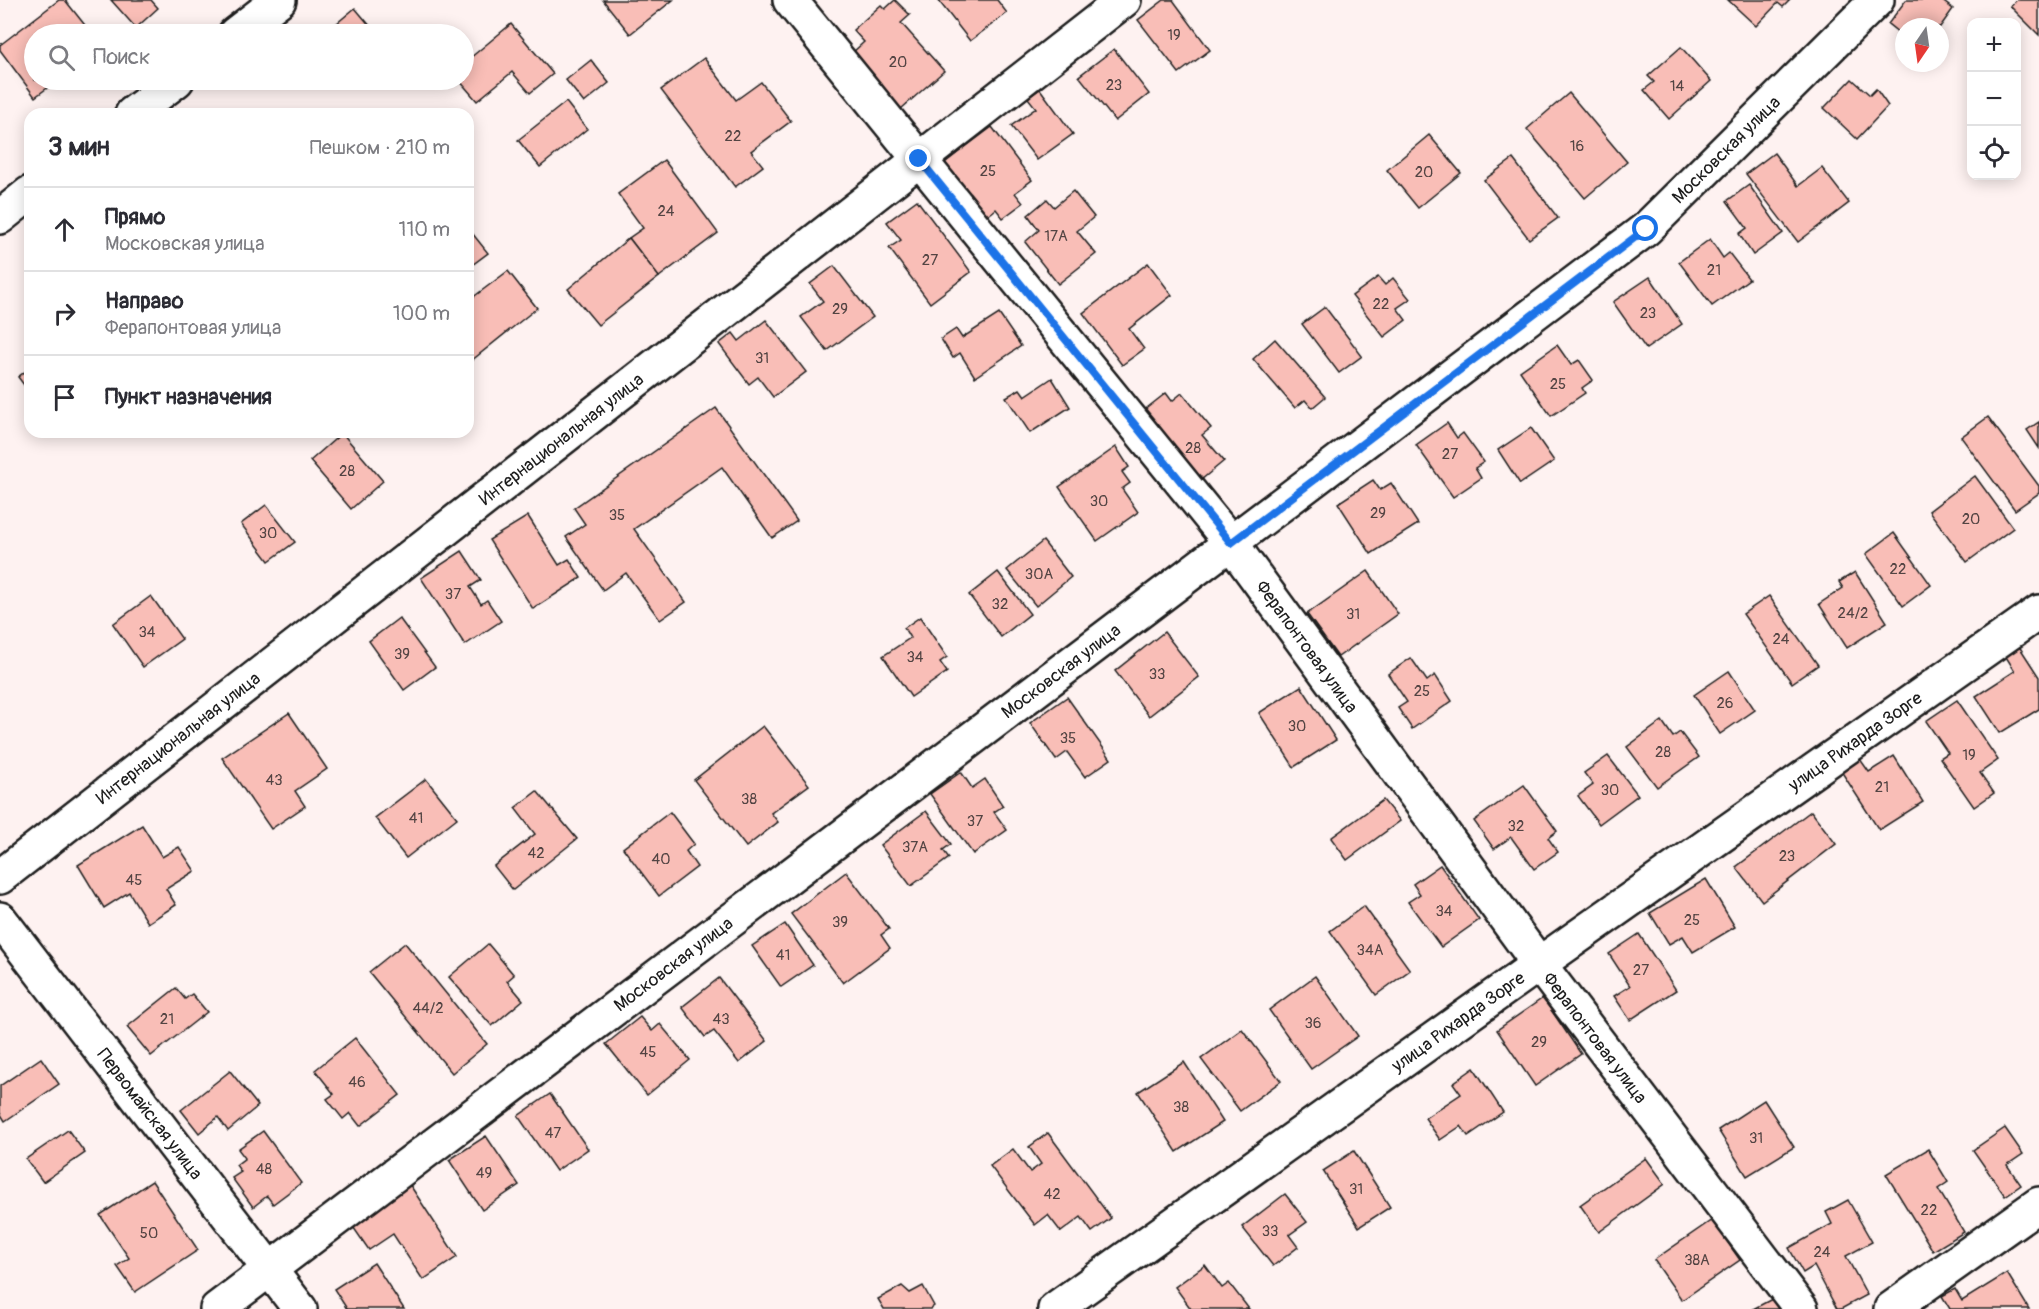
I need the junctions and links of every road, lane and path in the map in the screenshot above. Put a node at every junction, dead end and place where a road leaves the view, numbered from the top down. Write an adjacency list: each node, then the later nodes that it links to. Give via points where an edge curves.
1 (279, 0): 5 (street)
2 (790, 0): 8 (street, Ферапонтовая улица)
3 (1124, 0): 8 (street, Интернациональная улица)
4 (1877, 0): 11 (street, Московская улица, via 1646,229)
5 (248, 24)
6 (164, 90): 7 (street)
7 (140, 108)
8 (919, 159): 11 (street, Ферапонтовая улица); 13 (street, Интернациональная улица)
9 (24, 199): 10 (street)
10 (0, 217)
11 (1231, 543): 15 (street, Ферапонтовая улица); 17 (street, Московская улица)
12 (2039, 612): 15 (street, улица Рихарда Зорге)
13 (0, 877)
14 (0, 919): 17 (street, Первомайская улица)
15 (1539, 964): 20 (street, улица Рихарда Зорге); 21 (street, Ферапонтовая улица)
16 (2039, 1204): 22 (street)
17 (270, 1270): 18 (street, Московская улица); 19 (street, Первомайская улица)
18 (217, 1309)
19 (300, 1309)
20 (1055, 1309)
21 (1801, 1309)
22 (1891, 1309)

